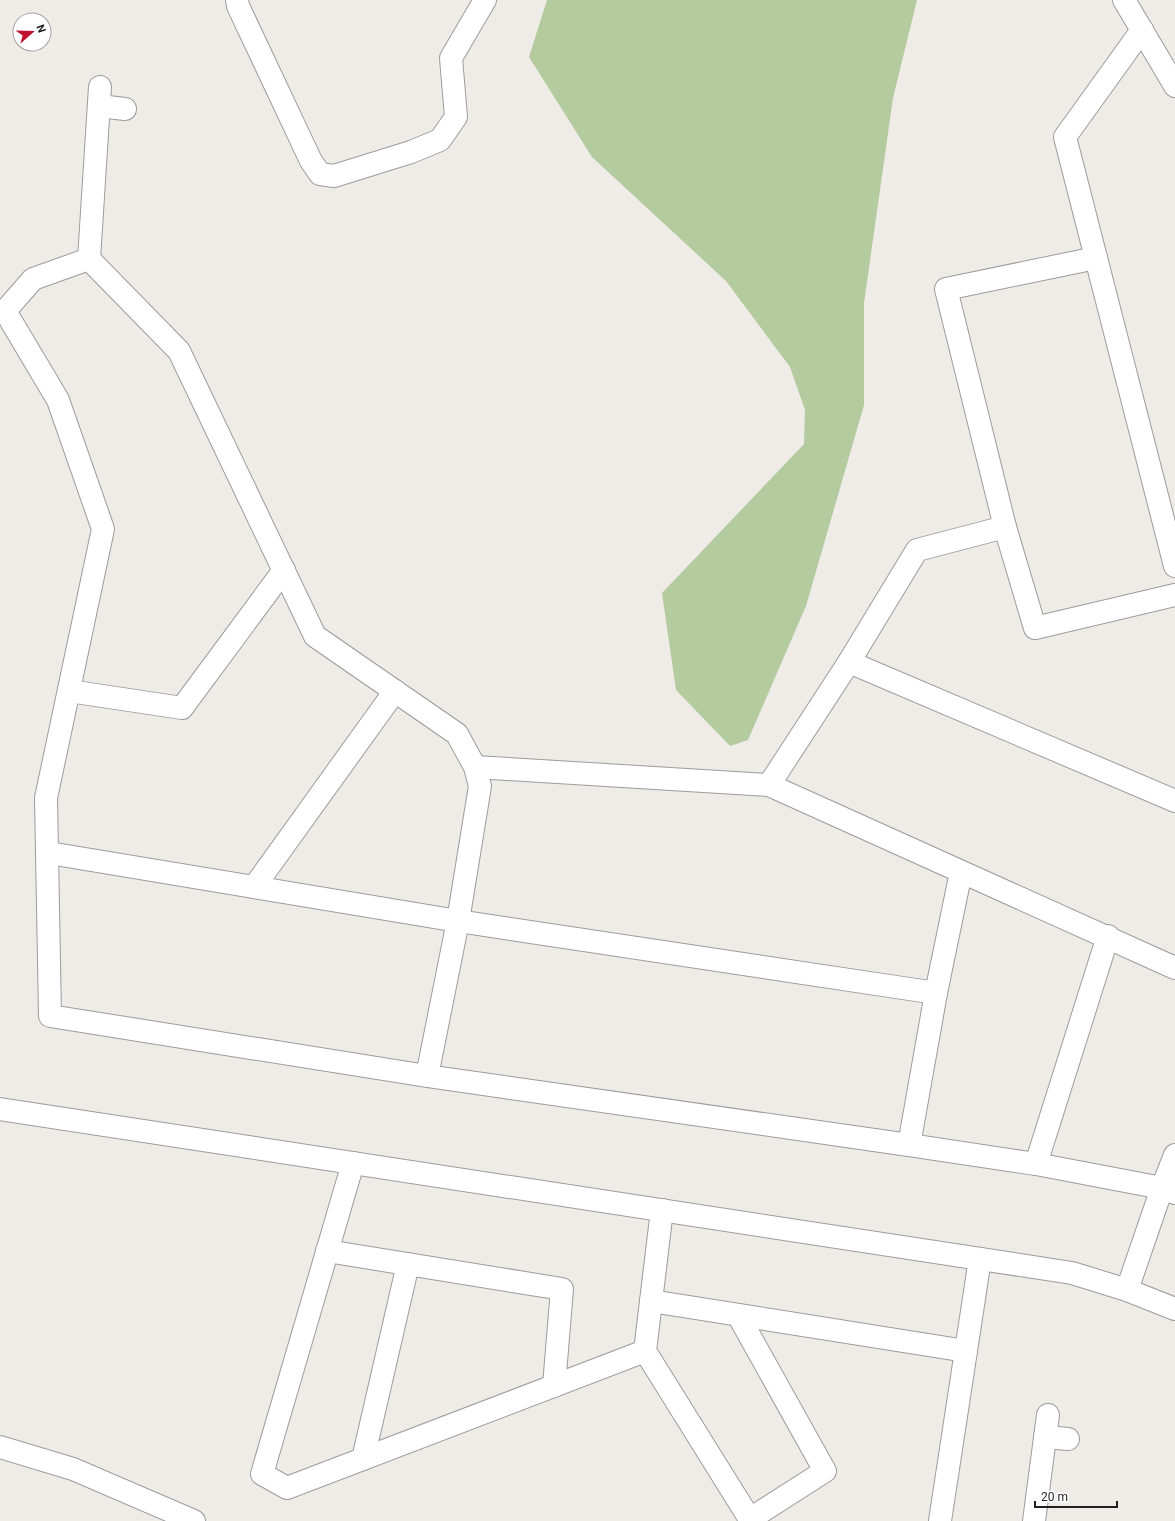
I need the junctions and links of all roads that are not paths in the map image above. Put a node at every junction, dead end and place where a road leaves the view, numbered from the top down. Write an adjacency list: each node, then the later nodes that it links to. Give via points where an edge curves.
1 (237, 0): 2 (street, via 311,161 320,174 334,176 411,152 440,140 456,117 451,58)
2 (485, 0)
3 (1124, 0): 4 (street)
4 (1142, 30): 5 (street); 7 (street, via 1065,137)
5 (1175, 86)
6 (125, 109): 8 (street, via 100,97)
7 (1096, 258): 9 (street, via 946,289); 10 (street)
8 (89, 259): 11 (street, via 180,351); 14 (street, via 33,279 5,311 58,400 103,529)
9 (1005, 527): 12 (street, via 1035,628); 13 (street, via 917,550)
10 (1175, 566)
11 (284, 570): 14 (street, via 182,708); 15 (street, via 315,636)
12 (1175, 596)
13 (849, 662): 17 (street); 18 (street)
14 (69, 691): 19 (street, via 46,798)
15 (395, 691): 16 (street, via 457,734); 21 (street)
16 (475, 767): 17 (street); 22 (street, via 480,786)
17 (769, 785): 20 (street)
18 (1175, 802)
19 (49, 853): 21 (street); 26 (street, via 50,1016)
20 (961, 872): 23 (street); 25 (street)
21 (254, 887): 22 (street)
22 (458, 921): 25 (street); 26 (street)
23 (1108, 936): 24 (street); 31 (street)
24 (1175, 968)
25 (936, 993): 28 (street)
26 (427, 1076): 28 (street)
27 (0, 1109): 30 (street)
28 (909, 1145): 31 (street)
29 (1175, 1155): 32 (street)
30 (353, 1163): 33 (street); 34 (street)
31 (1036, 1164): 32 (street)
32 (1168, 1190): 37 (street)
33 (662, 1210): 35 (street); 38 (street)
34 (327, 1251): 36 (street); 48 (street, via 262,1474 287,1488)
35 (980, 1259): 37 (street, via 1072,1273); 42 (street)
36 (408, 1264): 43 (street, via 562,1289); 48 (street)
37 (1128, 1290): 39 (street)
38 (651, 1301): 40 (street); 41 (street)
39 (1175, 1309)
40 (738, 1315): 42 (street); 49 (street, via 825,1470)
41 (645, 1351): 43 (street); 49 (street)
42 (966, 1351): 51 (street)
43 (554, 1386): 48 (street)
44 (1048, 1415): 45 (street)
45 (1045, 1437): 46 (street); 52 (street)
46 (1068, 1439)
47 (0, 1447): 50 (street, via 73,1469)
48 (363, 1459)
49 (750, 1520)
50 (194, 1521)
51 (940, 1521)
52 (1034, 1521)

